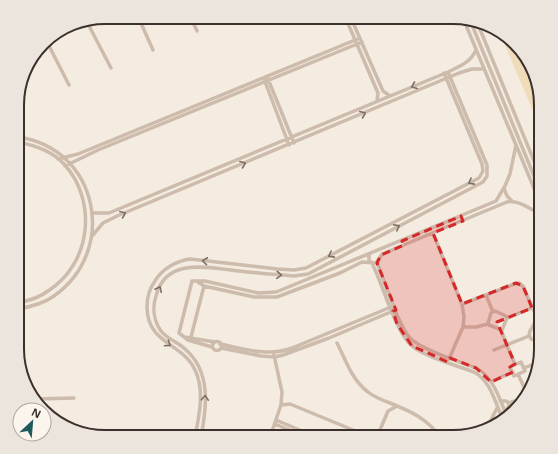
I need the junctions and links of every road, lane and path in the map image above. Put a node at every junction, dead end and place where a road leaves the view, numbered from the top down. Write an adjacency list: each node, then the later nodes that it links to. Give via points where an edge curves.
1 (141, 24): 14 (street)
2 (194, 24): 10 (street)
3 (348, 24): 12 (street)
4 (354, 24): 11 (street)
5 (89, 26): 16 (street)
6 (470, 26): 8 (street)
7 (473, 27): 38 (street)
8 (467, 28): 15 (street)
9 (480, 29): 35 (street)
10 (197, 31)
11 (361, 40): 12 (street); 24 (street, via 383,91)
12 (356, 42): 22 (street); 25 (street, via 378,93)
13 (49, 47): 23 (street)
14 (153, 50)
15 (476, 50): 17 (street, via 468,62); 18 (street)
16 (111, 68)
17 (456, 68): 19 (street); 20 (street)
18 (484, 70): 20 (street, via 472,69); 32 (street)
19 (446, 72): 21 (street); 24 (street, one-way to 24)
20 (459, 73): 21 (street)
21 (448, 78): 29 (street, one-way to 21); 59 (street, one-way to 59, via 482,164 482,174 476,180); 60 (street, one-way to 21, via 486,180 487,165)
22 (266, 79): 26 (street); 28 (street); 33 (street, via 78,154); 36 (street)
23 (69, 85)
24 (390, 96): 25 (street)
25 (377, 102): 26 (street)
26 (291, 137): 28 (street); 29 (street)
27 (24, 138): 33 (street, via 39,142)
28 (287, 139): 31 (street); 51 (street)
29 (294, 143): 31 (street)
30 (24, 144): 34 (street, via 38,147)
31 (289, 145): 54 (street, one-way to 31)
32 (516, 145): 39 (street, via 512,168); 40 (street)
33 (64, 157): 34 (street); 36 (street)
34 (58, 159): 37 (street)
35 (534, 161)
36 (70, 164): 37 (street); 41 (street)
37 (66, 166): 42 (street)
38 (534, 176)
39 (504, 187): 43 (street); 44 (street, via 497,199)
40 (534, 188)
41 (87, 191): 42 (street); 49 (street)
42 (81, 192): 68 (street, via 85,211 84,239 74,264 61,281 48,291)
43 (512, 201): 46 (street); 47 (street)
44 (491, 203): 45 (street); 46 (street)
45 (482, 207): 48 (street); 50 (street)
46 (492, 208): 48 (street)
47 (534, 211)
48 (484, 212): 53 (street)
49 (92, 213): 51 (street); 57 (street)
50 (467, 213): 52 (street); 53 (street)
51 (106, 214): 54 (street)
52 (461, 216): 55 (street); 58 (street)
53 (469, 218): 55 (street)
54 (109, 220): 57 (street, via 98,227)
55 (463, 220): 56 (street)
56 (433, 233): 58 (street); 69 (street)
57 (92, 236): 71 (street, via 86,258 66,287 54,297)
58 (403, 243): 61 (street); 62 (street, via 381,255)
59 (351, 245): 60 (street); 117 (street, one-way to 117, via 301,269 190,260 174,264 158,276 149,294 149,320 157,336 183,354 195,370 200,392)
60 (353, 250): 119 (street, one-way to 60, via 206,392 200,367 185,348 161,331 155,318 155,296 166,278 180,269 194,267 299,276 308,274)
61 (369, 255): 62 (street, via 369,260); 63 (street)
62 (375, 263): 63 (street, via 364,261); 70 (street)
63 (351, 264): 66 (street, via 276,292 258,293)
64 (198, 282): 65 (street); 66 (street, via 205,281); 84 (street, via 190,283 179,331)
65 (204, 286): 66 (street); 85 (street)
66 (223, 288)
67 (486, 295): 69 (street); 72 (street, via 519,283 523,286); 74 (street)
68 (24, 302)
69 (462, 304): 79 (street)
70 (392, 306): 73 (street); 80 (street)
71 (24, 308)
72 (532, 308): 75 (street); 76 (street)
73 (394, 311): 82 (street); 95 (street, via 412,340); 96 (street, via 403,336 412,346)
74 (493, 312): 76 (street); 77 (street)
75 (534, 312)
76 (507, 318): 81 (street)
77 (488, 324): 79 (street); 81 (street)
78 (534, 324): 83 (street)
79 (463, 327): 95 (street)
80 (335, 330): 82 (street); 93 (street, via 292,348)
81 (501, 330): 89 (street)
82 (337, 335): 94 (street)
83 (529, 336): 86 (street); 89 (street)
84 (184, 337): 85 (street); 90 (street)
85 (191, 337): 87 (street)
86 (534, 340)
87 (215, 342): 90 (street); 91 (street)
88 (336, 343): 106 (street, via 358,382 371,394)
89 (507, 345): 92 (street); 97 (street)
90 (212, 346): 91 (street, via 215,350 219,350)
91 (220, 346): 93 (street); 94 (street, via 257,356)
92 (494, 350)
93 (273, 352): 94 (street)
94 (275, 357): 110 (street, via 282,389)
95 (450, 358): 96 (street); 102 (street, via 479,370)
96 (448, 362): 112 (street, via 481,376)
97 (515, 364): 99 (street, via 521,362); 100 (street, via 510,367)
98 (532, 365): 99 (street)
99 (524, 368): 101 (street, via 525,371)
100 (513, 372): 101 (street, via 514,376); 102 (street)
101 (518, 374): 103 (street)
102 (491, 382): 107 (street)
103 (524, 387)
104 (74, 398): 105 (street)
105 (42, 399)
106 (385, 401): 111 (street); 114 (street)
107 (500, 401): 109 (street); 115 (street)
108 (515, 401): 109 (street)
109 (508, 403): 113 (street)
110 (281, 405): 120 (street); 126 (street, via 290,404)
111 (398, 406): 114 (street); 128 (street, via 422,418)
112 (498, 407): 116 (street); 118 (street)
113 (508, 408)
114 (388, 411): 127 (street)
115 (504, 412)
116 (501, 414)
117 (198, 421): 119 (street); 121 (street)
118 (491, 421)
119 (203, 422): 122 (street)
120 (276, 422): 123 (street); 124 (street); 125 (street)
121 (197, 428): 122 (street)
122 (202, 429)
123 (273, 430)
124 (292, 430)
125 (297, 430)
126 (353, 430)
127 (380, 430)
128 (435, 430)

